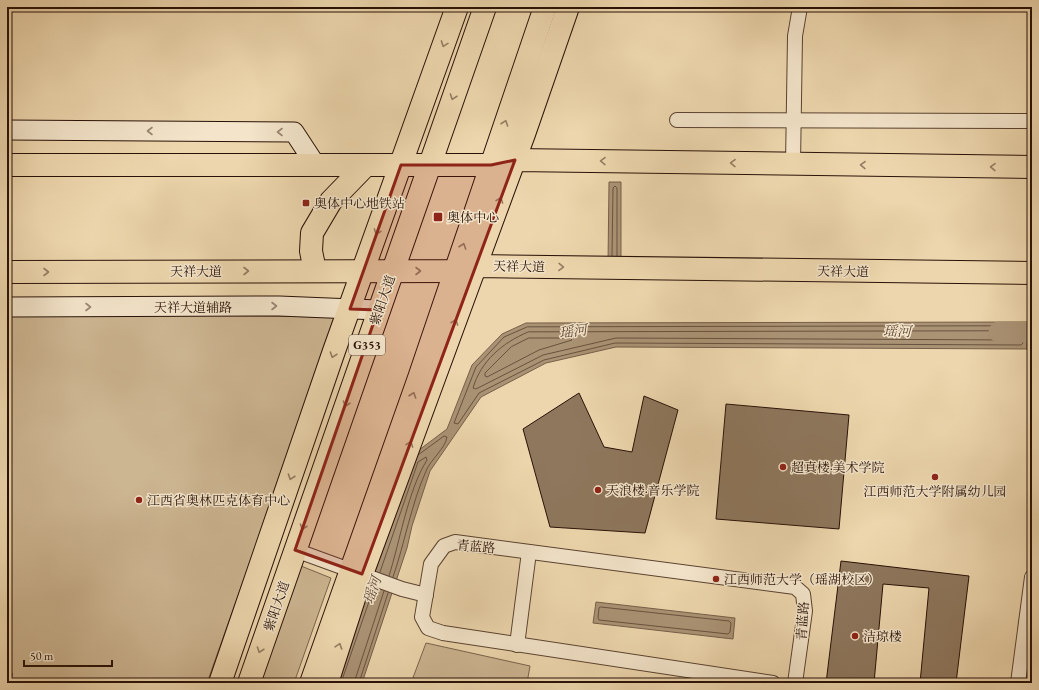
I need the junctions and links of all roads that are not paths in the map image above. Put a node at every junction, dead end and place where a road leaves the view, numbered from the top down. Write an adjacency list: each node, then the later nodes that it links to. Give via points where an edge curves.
1 (457, 7): 14 (main road, one-way to 14)
2 (485, 7): 15 (main road, 紫阳大道 / G353, one-way to 15)
3 (545, 7): 16 (main road, one-way to 3)
4 (568, 7): 10 (main road)
5 (800, 7): 7 (street, via 795,36)
6 (677, 120): 7 (street)
7 (794, 121): 8 (street); 12 (street)
8 (1032, 121)
9 (7, 130): 11 (main road, one-way to 9, via 294,132)
10 (515, 160): 12 (main road, one-way to 10); 16 (main road); 19 (main road, one-way to 10)
11 (315, 164): 13 (main road); 17 (main road)
12 (793, 164): 18 (main road, one-way to 12)
13 (7, 165)
14 (401, 165): 15 (main road); 17 (main road); 21 (main road, one-way to 21)
15 (429, 165): 16 (main road); 22 (main road, 紫阳大道 / G353)
16 (491, 165): 23 (main road, one-way to 16)
17 (366, 166): 20 (main road, via 331,201 312,233)
18 (1032, 167)
19 (476, 266): 23 (main road, 天祥大道); 25 (main road, 天祥大道, one-way to 25); 31 (main road, one-way to 19)
20 (315, 271): 21 (main road, 天祥大道); 24 (main road, 天祥大道, one-way to 20)
21 (363, 271): 22 (main road, 天祥大道); 27 (main road)
22 (392, 271): 23 (main road, 天祥大道, one-way to 23); 28 (main road, 紫阳大道 / G353)
23 (455, 271): 31 (main road, one-way to 23)
24 (7, 272)
25 (1032, 273)
26 (7, 307): 27 (main road, 天祥大道辅路, one-way to 27, via 279,306)
27 (350, 309): 28 (main road, 天祥大道辅路); 36 (main road, one-way to 36)
28 (378, 310): 29 (main road, 紫阳大道 / G353, one-way to 29)
29 (295, 550): 31 (street); 37 (main road, 紫阳大道 / G353, one-way to 37)
30 (529, 552): 33 (street, 青蓝路, via 455,542 444,546 431,564); 34 (street); 41 (street, 青蓝路, via 796,587 803,594 805,611)
31 (356, 572): 33 (street); 38 (main road); 39 (main road, one-way to 31)
32 (1032, 577): 35 (street)
33 (426, 595): 34 (street, 青蓝路, via 422,617 428,628 443,634)
34 (517, 644): 40 (street, 青蓝路)
35 (1026, 662): 42 (street)
36 (220, 683)
37 (249, 683)
38 (311, 683)
39 (327, 683)
40 (773, 683)
41 (795, 683)
42 (1018, 683)

